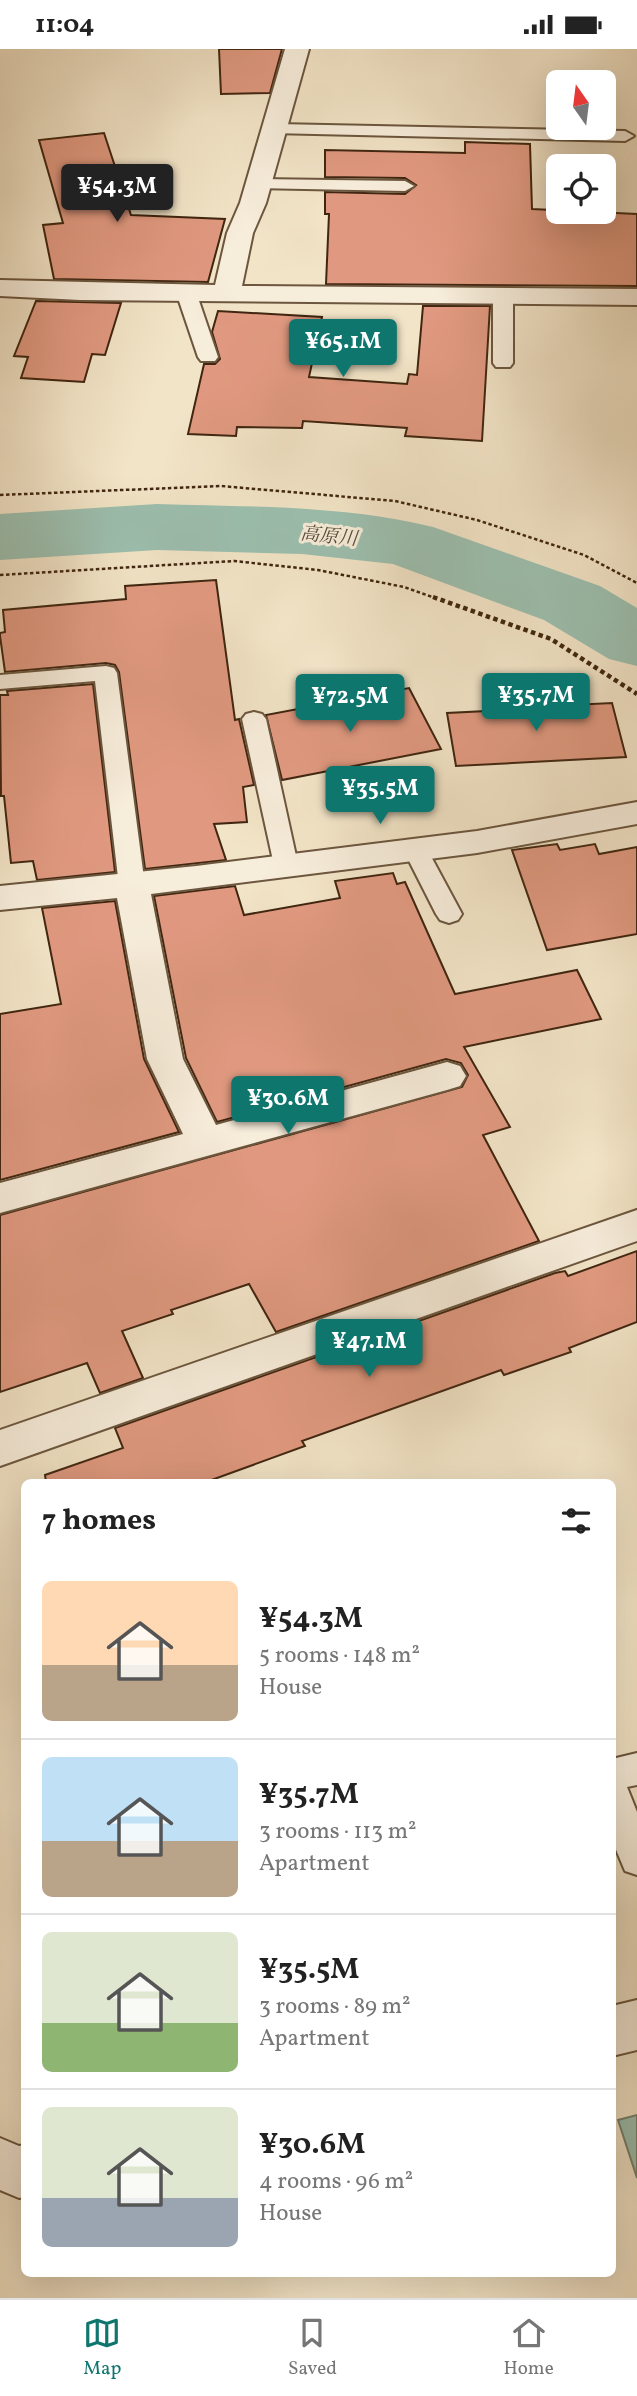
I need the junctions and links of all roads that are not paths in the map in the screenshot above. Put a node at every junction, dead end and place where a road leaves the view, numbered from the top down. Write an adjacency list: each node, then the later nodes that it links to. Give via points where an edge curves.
1 (298, 49): 2 (street)
2 (276, 129): 3 (lane); 4 (street)
3 (625, 136)
4 (259, 184): 5 (lane); 8 (street, via 240,233)
5 (405, 186)
6 (0, 288): 7 (street)
7 (186, 292): 8 (street); 11 (lane)
8 (227, 292): 9 (street)
9 (503, 296): 10 (street); 12 (lane)
10 (637, 297)
11 (208, 357)
12 (503, 363)
13 (0, 682): 18 (lane, via 106,673)
14 (254, 719): 17 (lane)
15 (637, 813): 16 (street)
16 (415, 849): 17 (street); 20 (lane)
17 (286, 865): 18 (street)
18 (132, 886): 19 (street); 22 (street, via 165,1059)
19 (0, 898)
20 (449, 914)
21 (447, 1076): 22 (street)
22 (206, 1142): 23 (street)
23 (0, 1198)
24 (637, 1225): 25 (street)
25 (0, 1448)
26 (637, 1769): 27 (lane)
27 (616, 1774)
28 (616, 1802): 29 (lane)
29 (637, 1859)
30 (637, 2025): 31 (street)
31 (616, 2030)
32 (0, 2164): 33 (street)
33 (21, 2172)

